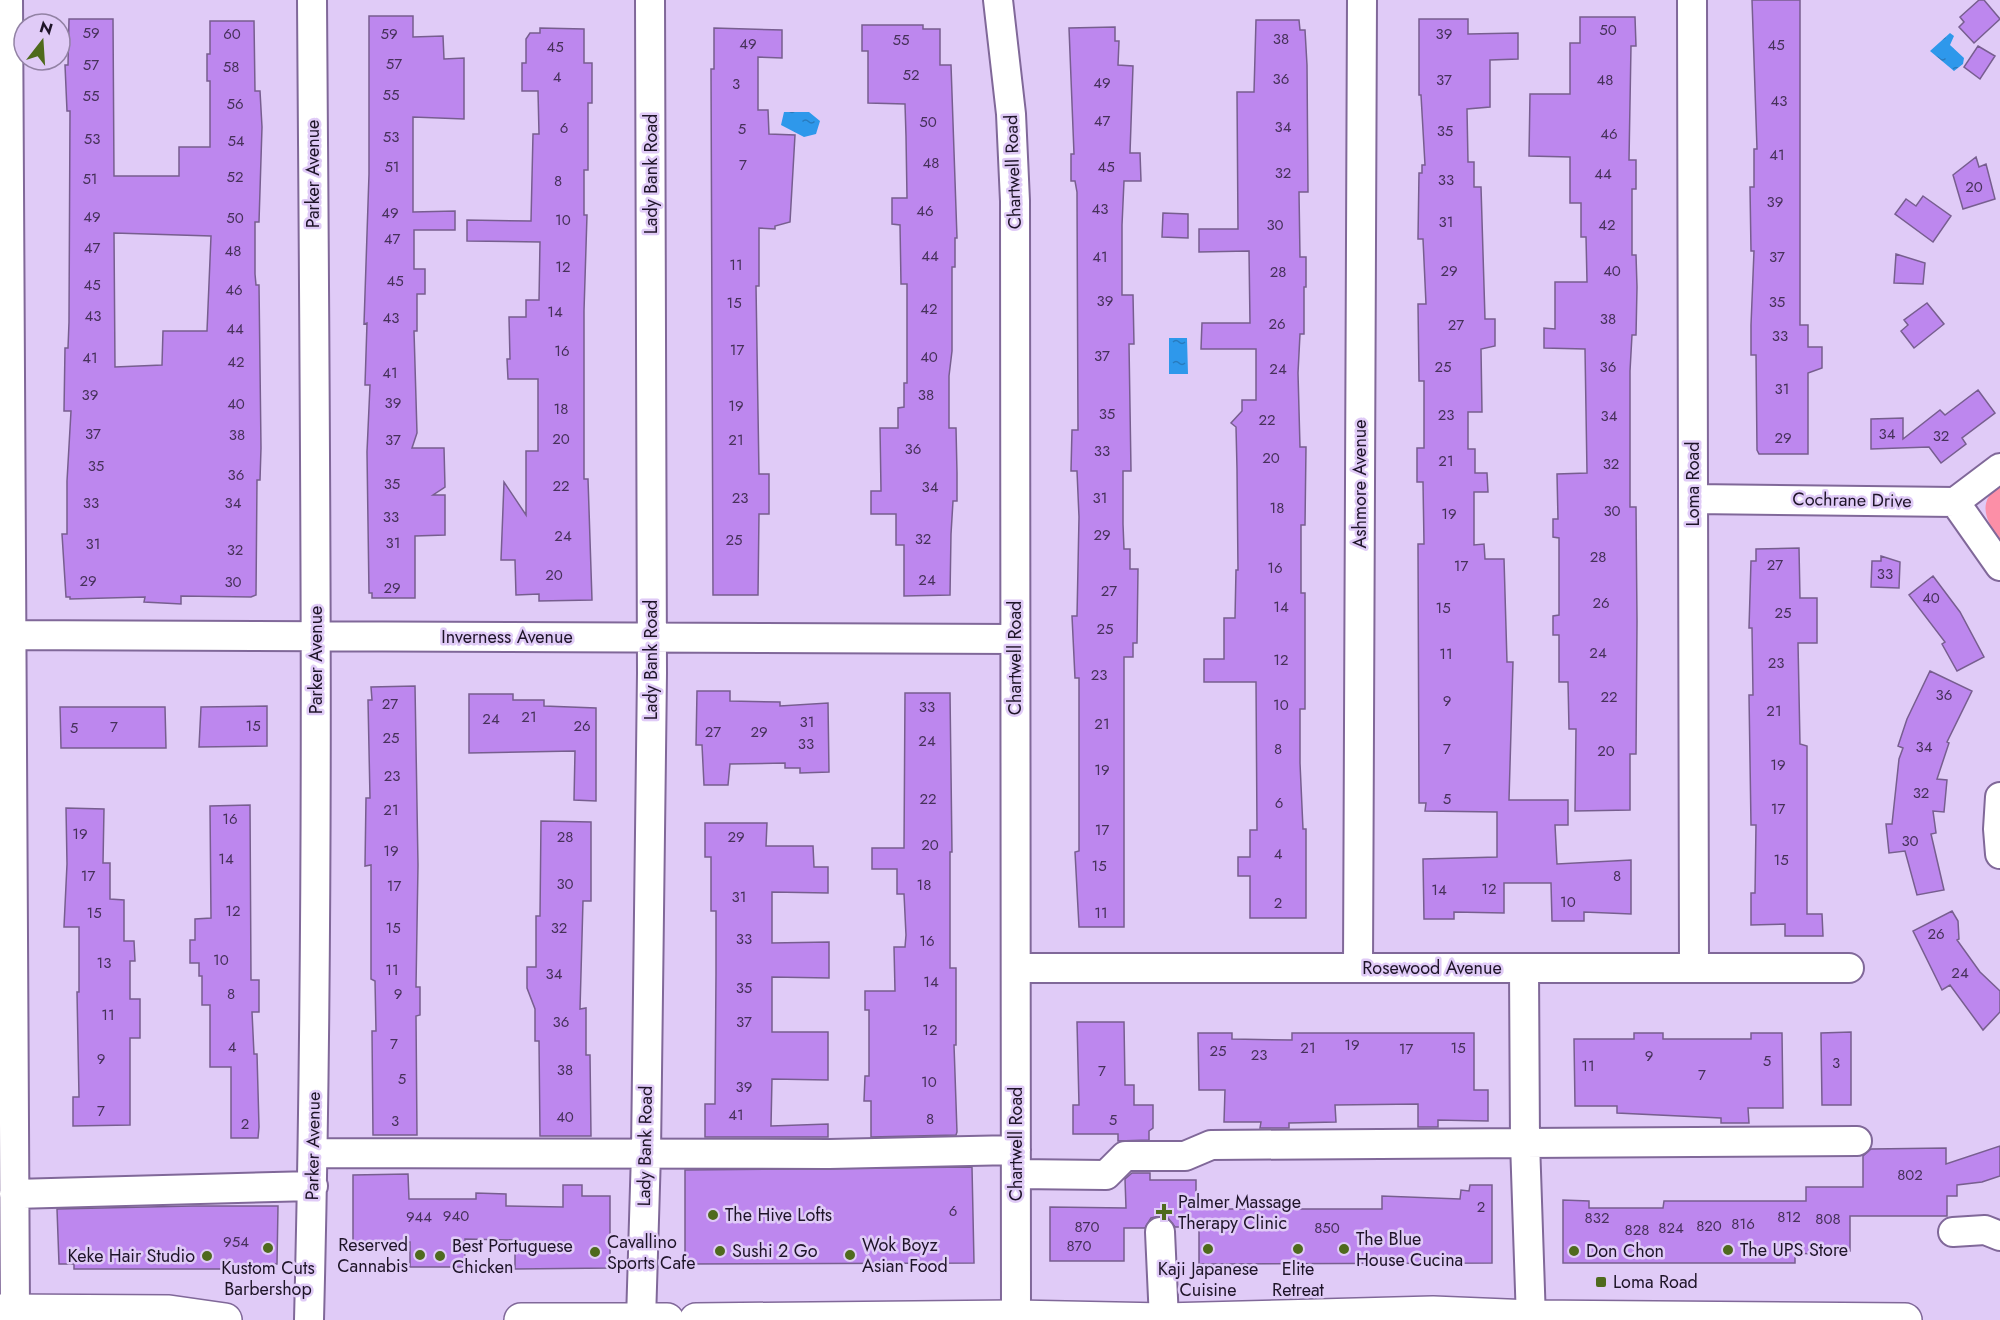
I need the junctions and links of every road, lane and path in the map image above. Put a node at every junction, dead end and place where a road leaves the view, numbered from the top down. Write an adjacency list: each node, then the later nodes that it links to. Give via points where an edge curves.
1 (8, 0): 11 (street)
2 (312, 0): 12 (street, Parker Avenue)
3 (650, 0): 13 (street, Lady Bank Road)
4 (998, 0): 14 (street, Chartwell Road, via 1011,114 1015,201)
5 (1362, 0): 18 (street, Ashmore Avenue)
6 (1692, 0): 8 (street, Loma Road)
7 (2000, 468): 9 (street)
8 (1693, 499): 9 (street, Cochrane Drive); 20 (street, Loma Road)
9 (1955, 502): 10 (street)
10 (2000, 566)
11 (5, 635): 12 (street, Inverness Avenue); 26 (street)
12 (316, 636): 13 (street, Inverness Avenue); 24 (street, Parker Avenue)
13 (652, 638): 14 (street, Inverness Avenue); 25 (street, Lady Bank Road)
14 (1015, 639): 17 (street, Chartwell Road)
15 (2000, 797): 16 (street)
16 (2000, 854)
17 (1016, 968): 18 (street, Rosewood Avenue); 27 (street, Chartwell Road)
18 (1358, 968): 19 (street, Rosewood Avenue)
19 (1524, 968): 20 (street, Rosewood Avenue); 23 (street)
20 (1694, 968): 21 (street, Rosewood Avenue)
21 (1849, 968)
22 (1857, 1141): 23 (street)
23 (1525, 1142): 27 (street, via 1211,1145 1185,1156 1125,1156 1106,1175); 35 (street)
24 (314, 1153): 25 (street); 28 (street, Parker Avenue)
25 (646, 1153): 27 (street, via 830,1154); 40 (street, Lady Bank Road)
26 (7, 1156): 29 (street)
27 (1016, 1162): 34 (street, Chartwell Road)
28 (313, 1186): 29 (street); 38 (street, Parker Avenue)
29 (14, 1194): 33 (street)
30 (1160, 1232): 43 (street)
31 (1953, 1232): 32 (street, via 1985,1230)
32 (2000, 1236)
33 (8, 1311): 37 (main road, via 169,1312)
34 (1016, 1317): 42 (main road); 43 (main road)
35 (1531, 1319): 36 (main road); 43 (main road, via 1433,1313)
36 (1828, 1319): 44 (main road)
37 (225, 1320)
38 (309, 1320)
39 (521, 1320): 40 (main road)
40 (641, 1320): 41 (main road)
41 (667, 1320)
42 (696, 1320)
43 (1164, 1320)
44 (1905, 1320)

